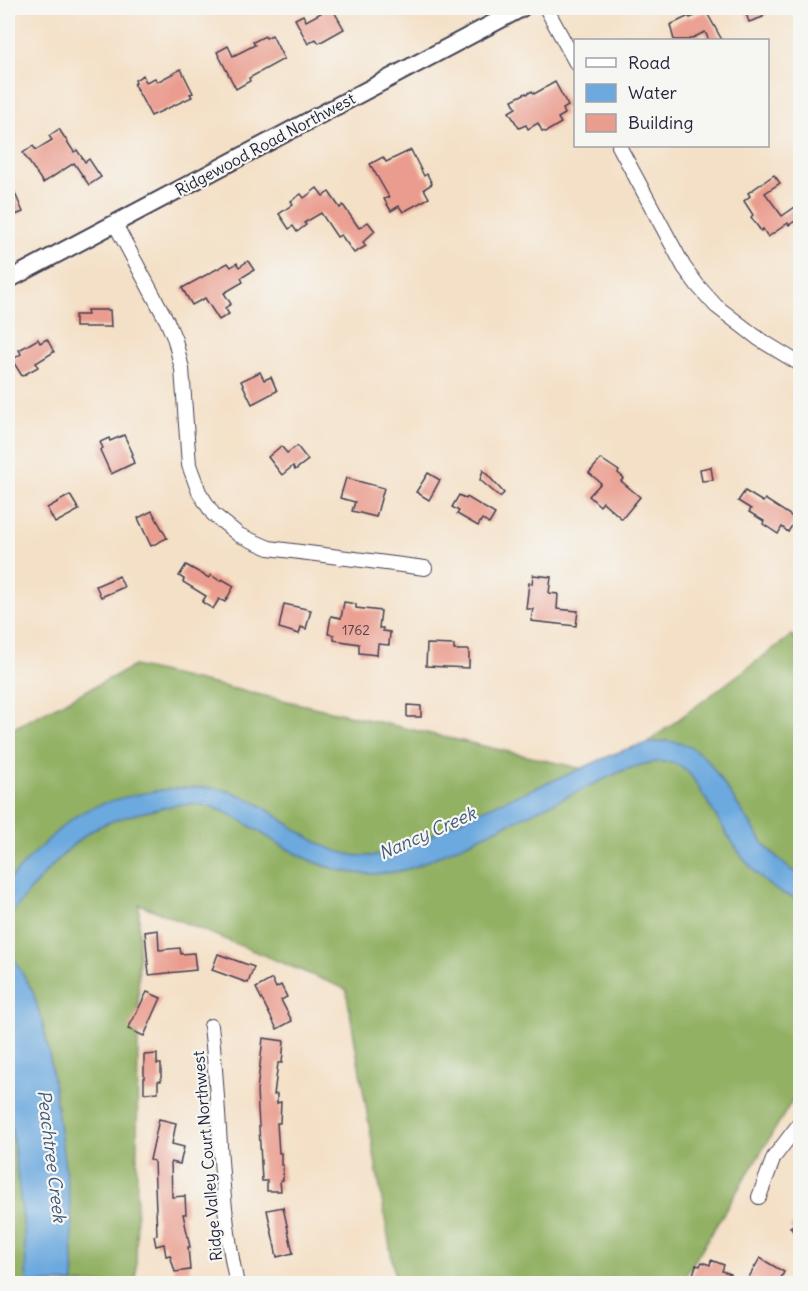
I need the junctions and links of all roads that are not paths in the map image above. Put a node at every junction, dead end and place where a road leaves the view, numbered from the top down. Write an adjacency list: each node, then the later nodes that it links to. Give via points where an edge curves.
1 (522, 8): 5 (street, Ridgewood Road Northwest)
2 (546, 8): 3 (street)
3 (574, 59)
4 (620, 147): 7 (street, via 698,286 716,306 759,339)
5 (115, 225): 6 (street, Ridgewood Road Northwest); 8 (street, via 176,340 189,465 213,514 239,535 269,548)
6 (8, 280)
7 (801, 364)
8 (426, 568)
9 (210, 1026): 12 (street, Ridge Valley Court Northwest, via 225,1209)
10 (801, 1123): 11 (street, via 774,1157)
11 (759, 1197)
12 (237, 1284)

